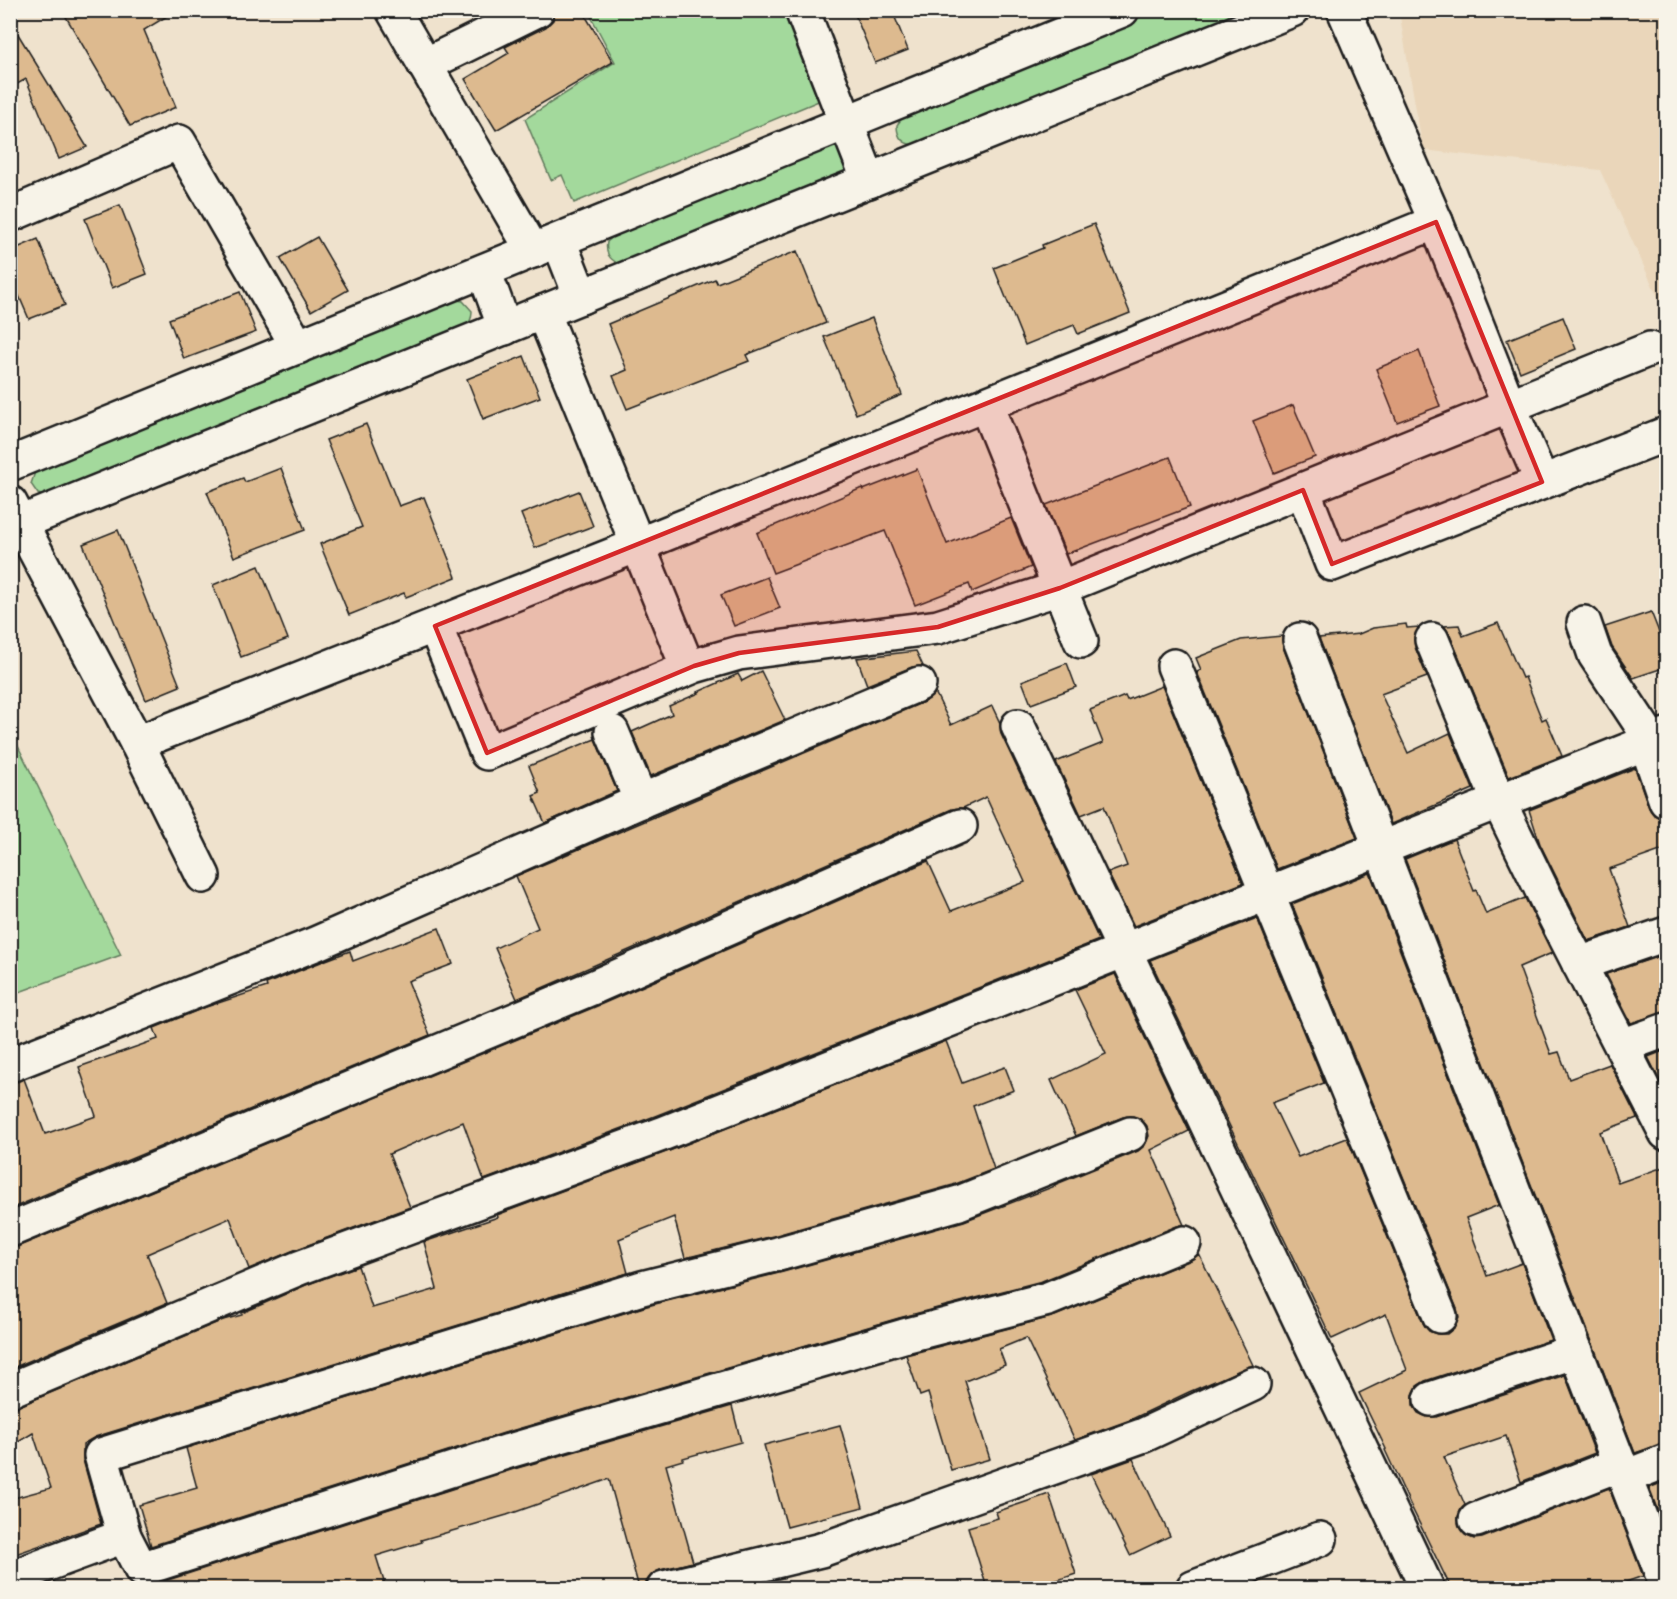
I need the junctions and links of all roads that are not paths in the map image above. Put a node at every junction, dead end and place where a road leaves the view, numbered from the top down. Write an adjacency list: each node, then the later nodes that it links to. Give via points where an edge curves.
1 (393, 10): 7 (street)
2 (537, 10): 7 (street)
3 (802, 10): 8 (street)
4 (1122, 10): 8 (street)
5 (1292, 10): 9 (street)
6 (1344, 10): 11 (street)
7 (425, 65): 12 (street)
8 (847, 123): 9 (street); 12 (street)
9 (869, 181): 14 (street)
10 (10, 215): 17 (street, via 179,142)
11 (1436, 222): 19 (street); 20 (street)
12 (546, 246): 13 (street); 14 (street)
13 (484, 271): 16 (street); 17 (street)
14 (581, 297): 15 (street)
15 (543, 312): 16 (street); 26 (street)
16 (505, 328): 25 (street)
17 (298, 347): 22 (street)
18 (1650, 349): 20 (street)
19 (986, 405): 26 (street); 27 (street)
20 (1509, 406): 23 (street); 24 (street)
21 (1666, 434): 23 (street)
22 (10, 464)
23 (1542, 482): 24 (street, via 1332,564)
24 (1302, 490): 27 (street)
25 (14, 518): 39 (street)
26 (638, 545): 29 (street); 34 (street)
27 (1060, 588): 32 (street); 34 (street, via 938,627 739,653)
28 (1584, 623): 38 (street, via 1595,655)
29 (435, 626): 34 (street, via 488,753); 39 (street)
30 (1300, 640): 44 (street)
31 (1432, 640): 42 (street)
32 (1081, 641)
33 (1174, 666): 46 (street)
34 (688, 668)
35 (919, 684): 40 (street)
36 (1018, 726): 48 (street)
37 (612, 732): 40 (street)
38 (1655, 740): 41 (street); 42 (street)
39 (137, 743): 45 (street)
40 (641, 801): 52 (street, via 315,944)
41 (1666, 801)
42 (1499, 802): 44 (street); 49 (street)
43 (960, 826): 55 (street, via 594,987)
44 (1381, 848): 46 (street); 58 (street)
45 (203, 876)
46 (1267, 893): 48 (street); 57 (street)
47 (1666, 934): 49 (street)
48 (1124, 950): 60 (street, via 662,1134 299,1268); 71 (street)
49 (1579, 964): 51 (street)
50 (1666, 1030): 51 (street)
51 (1622, 1046): 53 (street)
52 (10, 1065)
53 (1666, 1133)
54 (1130, 1134): 65 (street, via 959,1203 642,1288 101,1455)
55 (10, 1230)
56 (1184, 1243): 65 (street, via 1048,1299 904,1336 509,1451 141,1569)
57 (1440, 1316)
58 (1576, 1351): 61 (street); 63 (street)
59 (1253, 1383): 69 (street, via 1144,1435 821,1550)
60 (10, 1390)
61 (1431, 1399)
62 (1666, 1461): 63 (street)
63 (1623, 1471): 64 (street); 68 (street)
64 (1476, 1520)
65 (124, 1536): 67 (street)
66 (1320, 1539): 70 (street)
67 (10, 1578)
68 (1666, 1585): 72 (street)
69 (664, 1588)
70 (1193, 1588)
71 (1427, 1588)
72 (1660, 1588)

